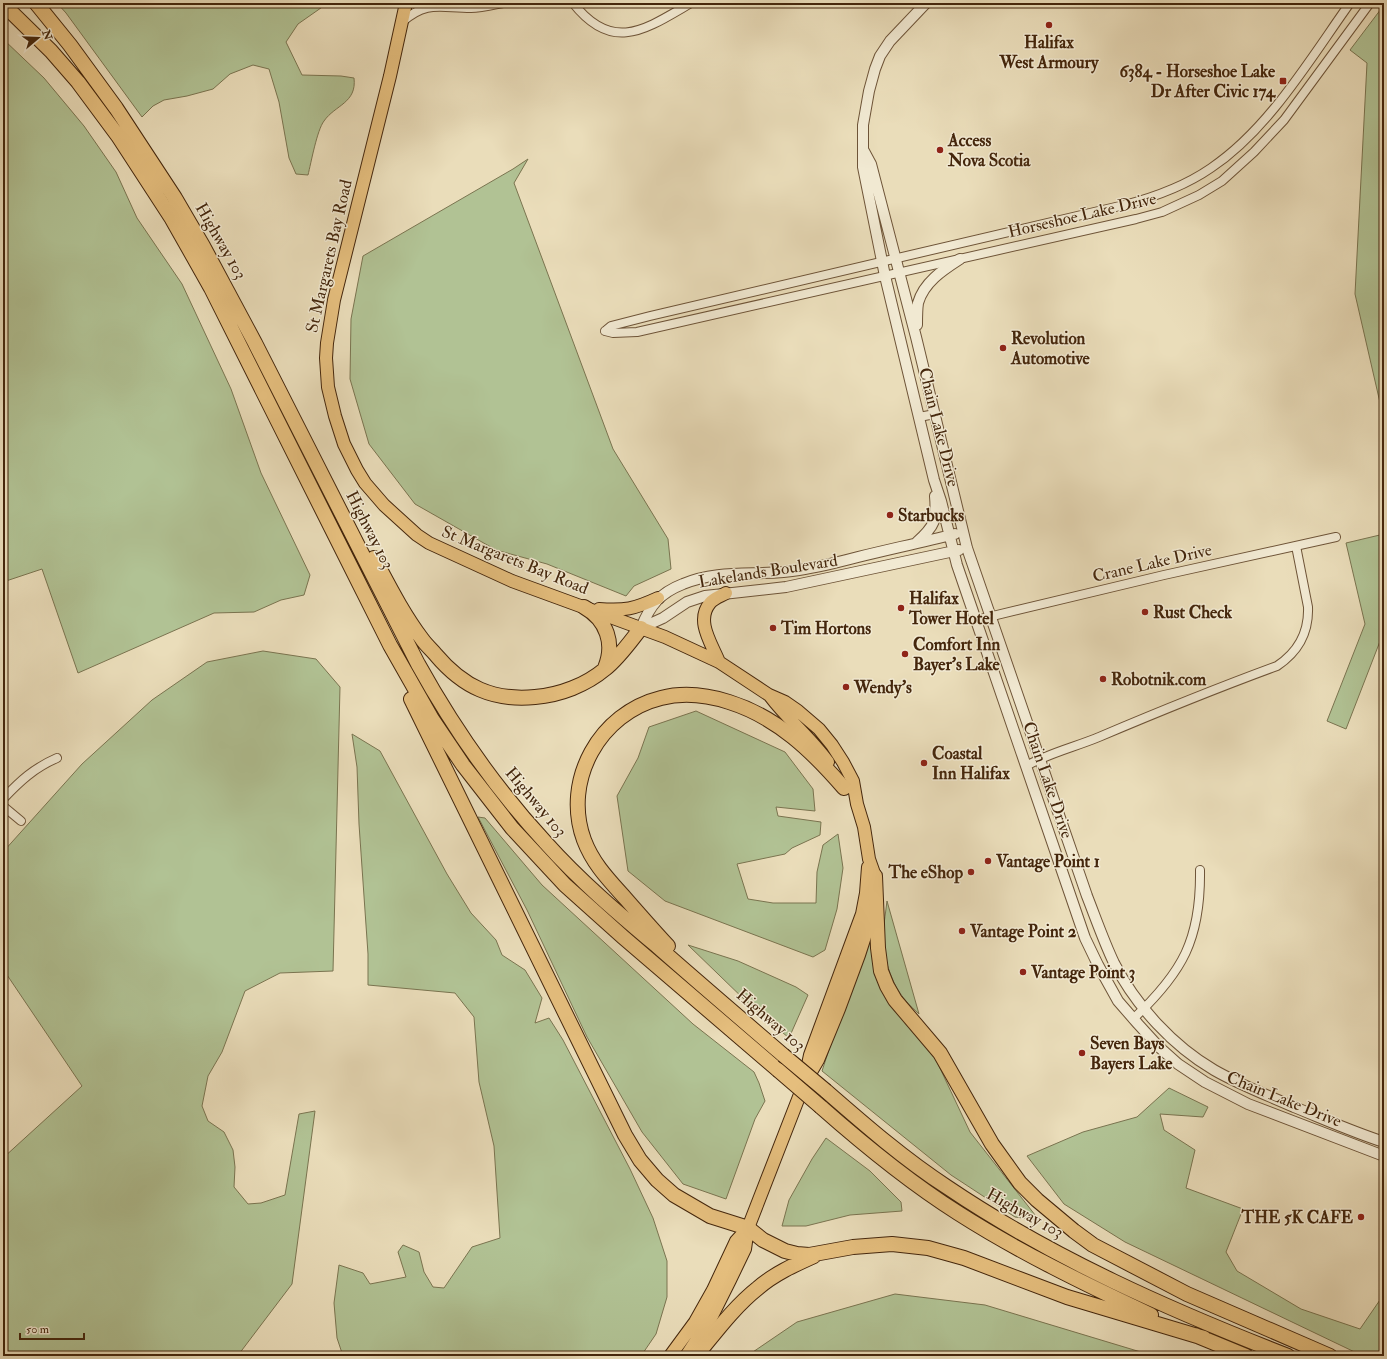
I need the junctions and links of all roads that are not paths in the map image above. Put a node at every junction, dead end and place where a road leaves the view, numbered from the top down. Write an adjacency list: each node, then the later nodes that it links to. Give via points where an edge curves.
1 (36, 3): 25 (highway, Highway 103, via 101,87 164,181 204,246)
2 (406, 3): 11 (main road, St Margarets Bay Road)
3 (437, 3): 4 (street, via 473,8); 11 (street, via 418,8)
4 (503, 3)
5 (573, 3): 6 (street, via 601,28 627,33 647,28)
6 (691, 3)
7 (926, 3): 12 (street, Chain Lake Drive, via 890,41 880,56 867,99 863,125)
8 (1350, 3): 13 (street, Horseshoe Lake Drive, via 1274,108 1245,139 1212,167 1181,185 1146,199)
9 (1370, 3): 14 (street, Horseshoe Lake Drive, via 1284,120 1222,181 1162,212)
10 (3, 4): 41 (highway, Highway 103, via 51,51 83,88 132,156 172,219 211,288)
11 (401, 24): 38 (main road, St Margarets Bay Road, via 331,314 327,343 328,387 337,423 350,457 365,483 384,505 417,535 512,581)
12 (864, 151): 15 (street, Chain Lake Drive, via 871,164); 17 (street, Chain Lake Drive, via 863,167)
13 (1037, 226): 14 (street); 15 (street, Horseshoe Lake Drive)
14 (1041, 240): 16 (street, Horseshoe Lake Drive)
15 (896, 258): 17 (street, Horseshoe Lake Drive); 18 (street, Chain Lake Drive)
16 (960, 258): 18 (street, Horseshoe Lake Drive); 24 (street, via 934,277 925,289 918,303)
17 (883, 261): 19 (street, Chain Lake Drive); 20 (street, Horseshoe Lake Drive)
18 (900, 272): 19 (street, Horseshoe Lake Drive); 24 (street, Chain Lake Drive)
19 (886, 276): 21 (street, Horseshoe Lake Drive); 27 (street, Chain Lake Drive)
20 (760, 290): 21 (street); 22 (street, Horseshoe Lake Drive)
21 (763, 303): 23 (street, Horseshoe Lake Drive)
22 (682, 309): 23 (street); 23 (street, Horseshoe Lake Drive, via 611,326 605,331 637,332)
23 (684, 321)
24 (916, 338): 26 (street, Chain Lake Drive)
25 (261, 355): 44 (highway, via 270,364 395,596 423,641 449,670 485,692 525,698 546,696 566,690 586,682); 57 (highway, Highway 103, via 418,664 477,758 515,808 566,864 609,905)
26 (935, 414): 27 (street); 29 (street, Chain Lake Drive)
27 (919, 417): 28 (street, Chain Lake Drive)
28 (934, 480): 30 (street, Chain Lake Drive); 32 (street, via 934,524)
29 (963, 532): 30 (street, Lakelands Boulevard); 34 (street, Chain Lake Drive)
30 (950, 535): 32 (street, Lakelands Boulevard); 35 (street, Chain Lake Drive)
31 (1336, 537): 33 (street, Crane Lake Drive)
32 (915, 544): 37 (street, Lakelands Boulevard, via 800,570 702,577 679,585)
33 (1296, 546): 39 (street, Crane Lake Drive); 47 (street, via 1308,617 1301,642 1284,661 1097,738)
34 (967, 548): 35 (street, Lakelands Boulevard); 39 (street, Chain Lake Drive)
35 (953, 551): 36 (street, Lakelands Boulevard, via 786,587); 40 (street, Chain Lake Drive)
36 (726, 593): 42 (street, Lakelands Boulevard, via 687,602 664,618); 43 (main road, via 710,603 704,621 708,638)
37 (658, 598): 38 (main road, via 627,610); 42 (street, Lakelands Boulevard, via 646,616)
38 (584, 607): 42 (main road, St Margarets Bay Road); 44 (highway, via 599,618 608,635 609,653)
39 (990, 617): 40 (street, Crane Lake Drive); 47 (street, Chain Lake Drive)
40 (976, 620): 48 (street, Chain Lake Drive)
41 (381, 627): 63 (highway, via 383,642 625,1135 640,1160 657,1180 683,1201 710,1216); 65 (highway, Highway 103, bridge, via 418,695 480,787 525,842 565,885 604,920 912,1182 980,1227 1027,1254)
42 (642, 628): 43 (main road, St Margarets Bay Road); 44 (highway)
43 (719, 662): 45 (main road, St Margarets Bay Road)
44 (604, 670)
45 (769, 695): 49 (main road, St Margarets Bay Road, via 823,756); 51 (main road, St Margarets Bay Road, via 798,711 819,729 832,745 853,781)
46 (57, 758): 50 (street, via 21,780)
47 (1040, 758): 48 (street); 58 (street, Chain Lake Drive, via 1102,936 1115,964)
48 (1026, 766): 59 (street, Chain Lake Drive, via 1085,938 1118,1001)
49 (844, 788): 51 (main road, St Margarets Bay Road); 57 (highway, via 806,748 779,726 738,705 700,696 666,697 634,708 611,725 591,752 581,779 578,807 582,835 591,856 607,878)
50 (3, 799)
51 (857, 804): 54 (main road, St Margarets Bay Road)
52 (3, 806): 53 (street)
53 (21, 821)
54 (869, 859): 56 (main road, St Margarets Bay Road); 60 (main road, St Margarets Bay Road, via 862,914 810,1055)
55 (1200, 870): 58 (street, via 1198,911 1190,942 1171,978)
56 (875, 876): 60 (main road, St Margarets Bay Road, via 872,913 859,956 818,1060); 71 (highway, via 878,948 887,986 895,1000 940,1053 992,1144 1036,1200 1093,1245 1187,1294)
57 (721, 1002): 70 (highway, Highway 103, bridge, via 922,1170 994,1218 1127,1287)
58 (1144, 1008): 59 (street); 61 (street, Chain Lake Drive, via 1187,1052 1214,1070 1248,1088)
59 (1133, 1019): 62 (street, Chain Lake Drive, via 1178,1064 1205,1082 1248,1104)
60 (804, 1084): 63 (main road, St Margarets Bay Road)
61 (1384, 1142)
62 (1384, 1156)
63 (748, 1228): 64 (highway, via 768,1243 791,1253 809,1255); 66 (main road, St Margarets Bay Road, via 736,1241 695,1322); 67 (main road, St Margarets Bay Road, via 745,1249 730,1280 711,1318)
64 (827, 1251): 65 (highway, via 853,1246 892,1244 928,1248 964,1258 1067,1297); 68 (highway, via 784,1270 758,1288 734,1310)
65 (1204, 1338): 69 (highway, Highway 103)
66 (670, 1356)
67 (686, 1356)
68 (696, 1356)
69 (1246, 1356)
70 (1288, 1356)
71 (1330, 1356)

